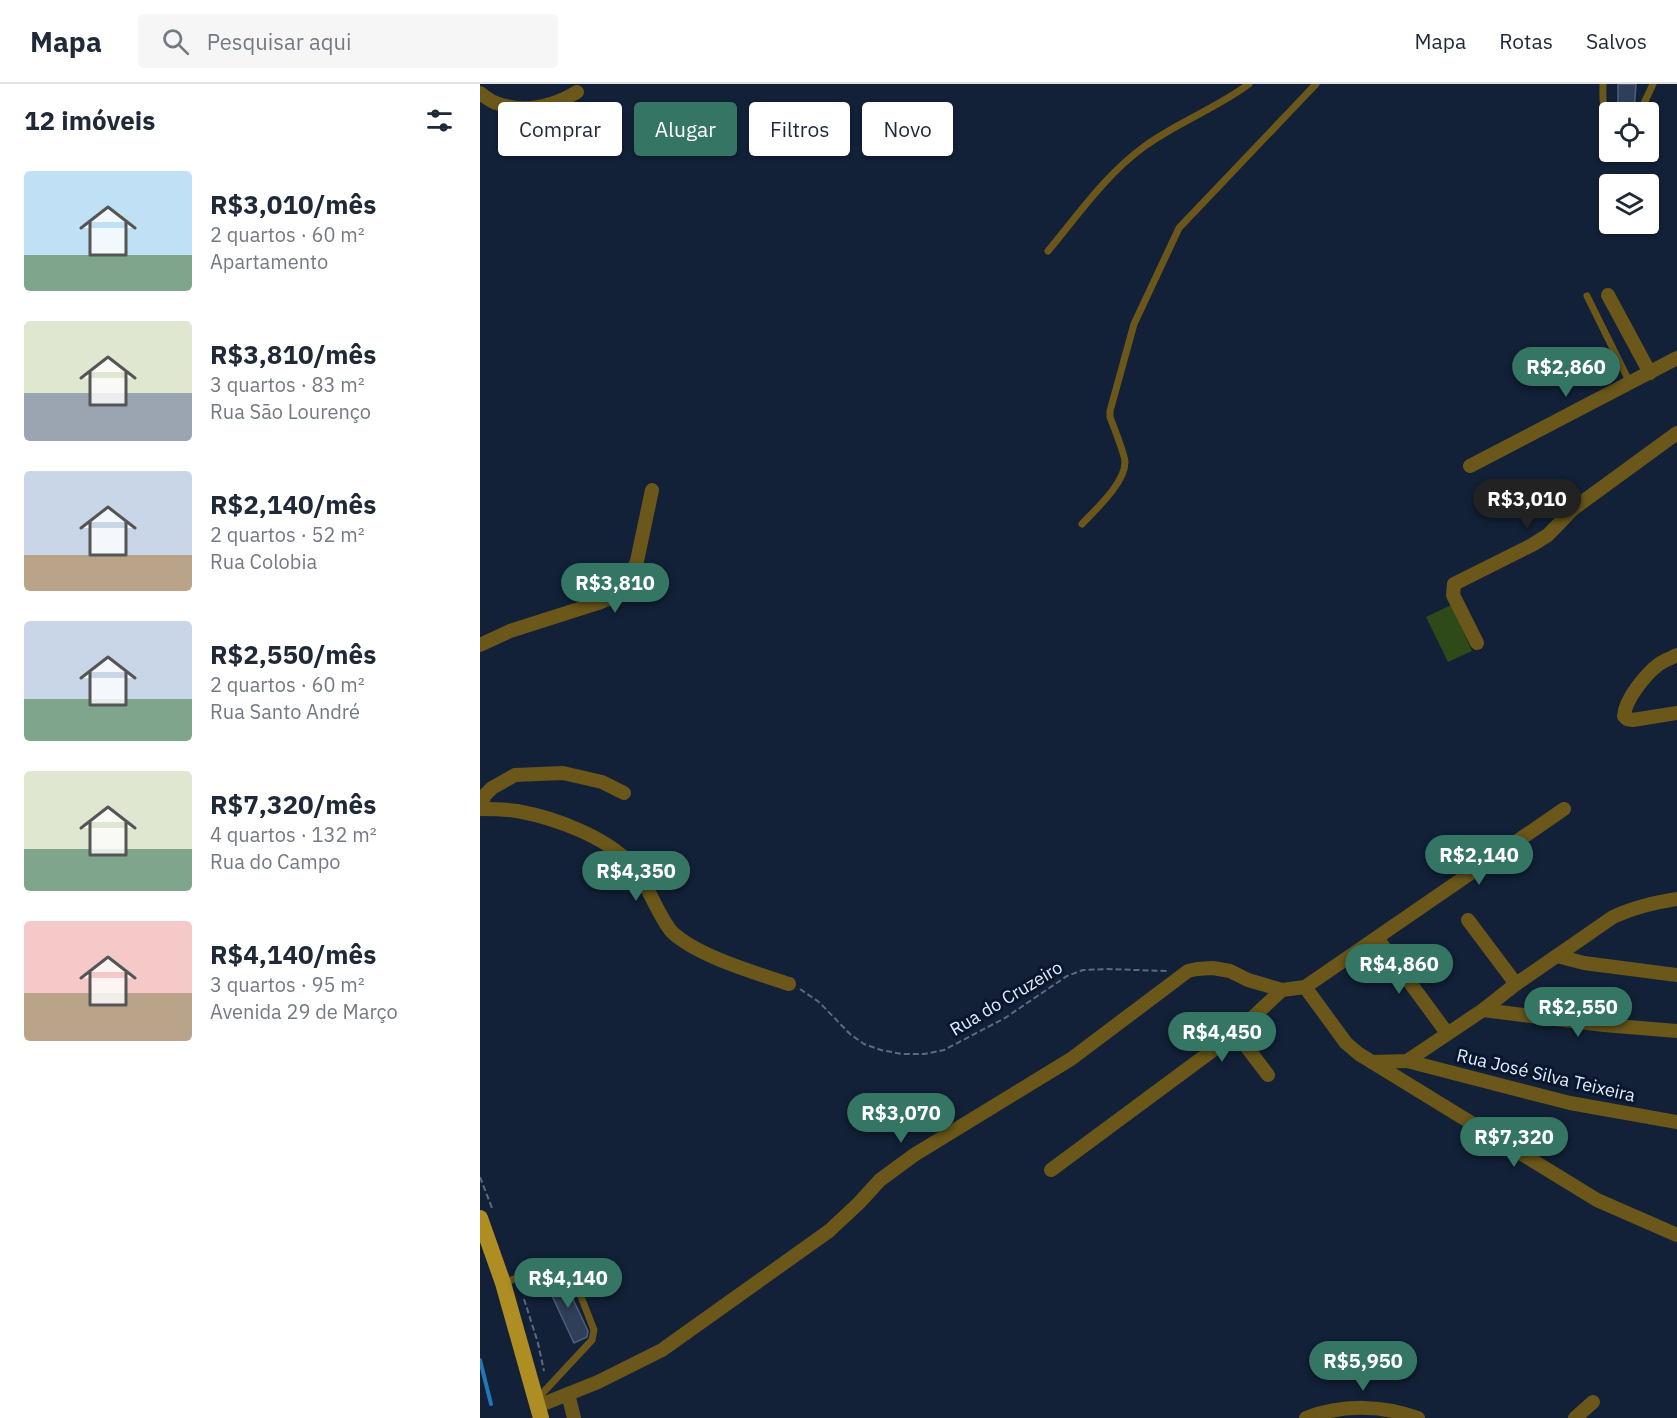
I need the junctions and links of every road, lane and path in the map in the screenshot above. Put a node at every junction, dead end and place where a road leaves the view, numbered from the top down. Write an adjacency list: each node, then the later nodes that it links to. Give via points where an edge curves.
1 (1249, 84): 9 (lane, via 1145,146 1102,186)
2 (1316, 84): 18 (lane, via 1179,228 1134,324 1110,411 1125,461 1122,475)
3 (1603, 84): 7 (lane)
4 (1653, 84): 8 (lane)
5 (577, 92): 6 (street, via 561,102 528,110 495,103)
6 (480, 93)
7 (1603, 102)
8 (1645, 102)
9 (1048, 251)
10 (1587, 296): 14 (lane)
11 (1608, 296): 13 (street)
12 (1677, 358): 13 (street)
13 (1650, 373): 14 (street)
14 (1630, 383): 16 (street)
15 (1677, 433): 19 (street, via 1573,509 1548,535 1454,584 1453,595)
16 (1470, 466)
17 (652, 490): 20 (street, via 637,561 619,592)
18 (1082, 524)
19 (1477, 644)
20 (480, 645)
21 (1677, 655): 22 (street, via 1650,671 1628,700 1624,716 1633,720)
22 (1677, 713)
23 (624, 793): 24 (street, via 603,782 563,772 515,775 492,788)
24 (480, 808): 32 (street, via 517,811 554,821 606,843 637,872 670,930 684,942)
25 (1564, 809): 28 (street)
26 (1677, 899): 29 (street, via 1646,904 1613,917)
27 (1468, 920): 33 (street)
28 (1377, 938): 34 (street); 39 (street)
29 (1557, 956): 31 (street); 33 (street)
30 (1188, 971): 32 (path, Rua do Cruzeiro, via 1083,970 944,1050 902,1054 864,1044 819,1002); 35 (street, via 1230,971); 48 (street, via 1071,1059 914,1155 880,1180 829,1231 662,1350)
31 (1677, 975)
32 (789, 984)
33 (1516, 984): 36 (street)
34 (1305, 987): 35 (street); 41 (street, via 1346,1043)
35 (1282, 990): 38 (street)
36 (1483, 1010): 37 (street); 39 (street)
37 (1677, 1031)
38 (1236, 1033): 42 (street); 44 (street)
39 (1447, 1033): 40 (street)
40 (1407, 1061): 41 (street, Rua José Silva Teixeira); 43 (street, Rua José Silva Teixeira, via 1570,1103)
41 (1372, 1062): 46 (street, via 1597,1200)
42 (1268, 1076)
43 (1677, 1122)
44 (1051, 1170)
45 (480, 1218): 47 (main road)
46 (1677, 1235)
47 (503, 1283): 50 (main road); 50 (lane, via 566,1264 594,1330 591,1340)
48 (568, 1394): 50 (street); 51 (street)
49 (1593, 1402): 54 (street)
50 (536, 1410)
51 (574, 1418)
52 (1306, 1418): 53 (street, via 1346,1408 1372,1407)
53 (1418, 1418)
54 (1575, 1418)

